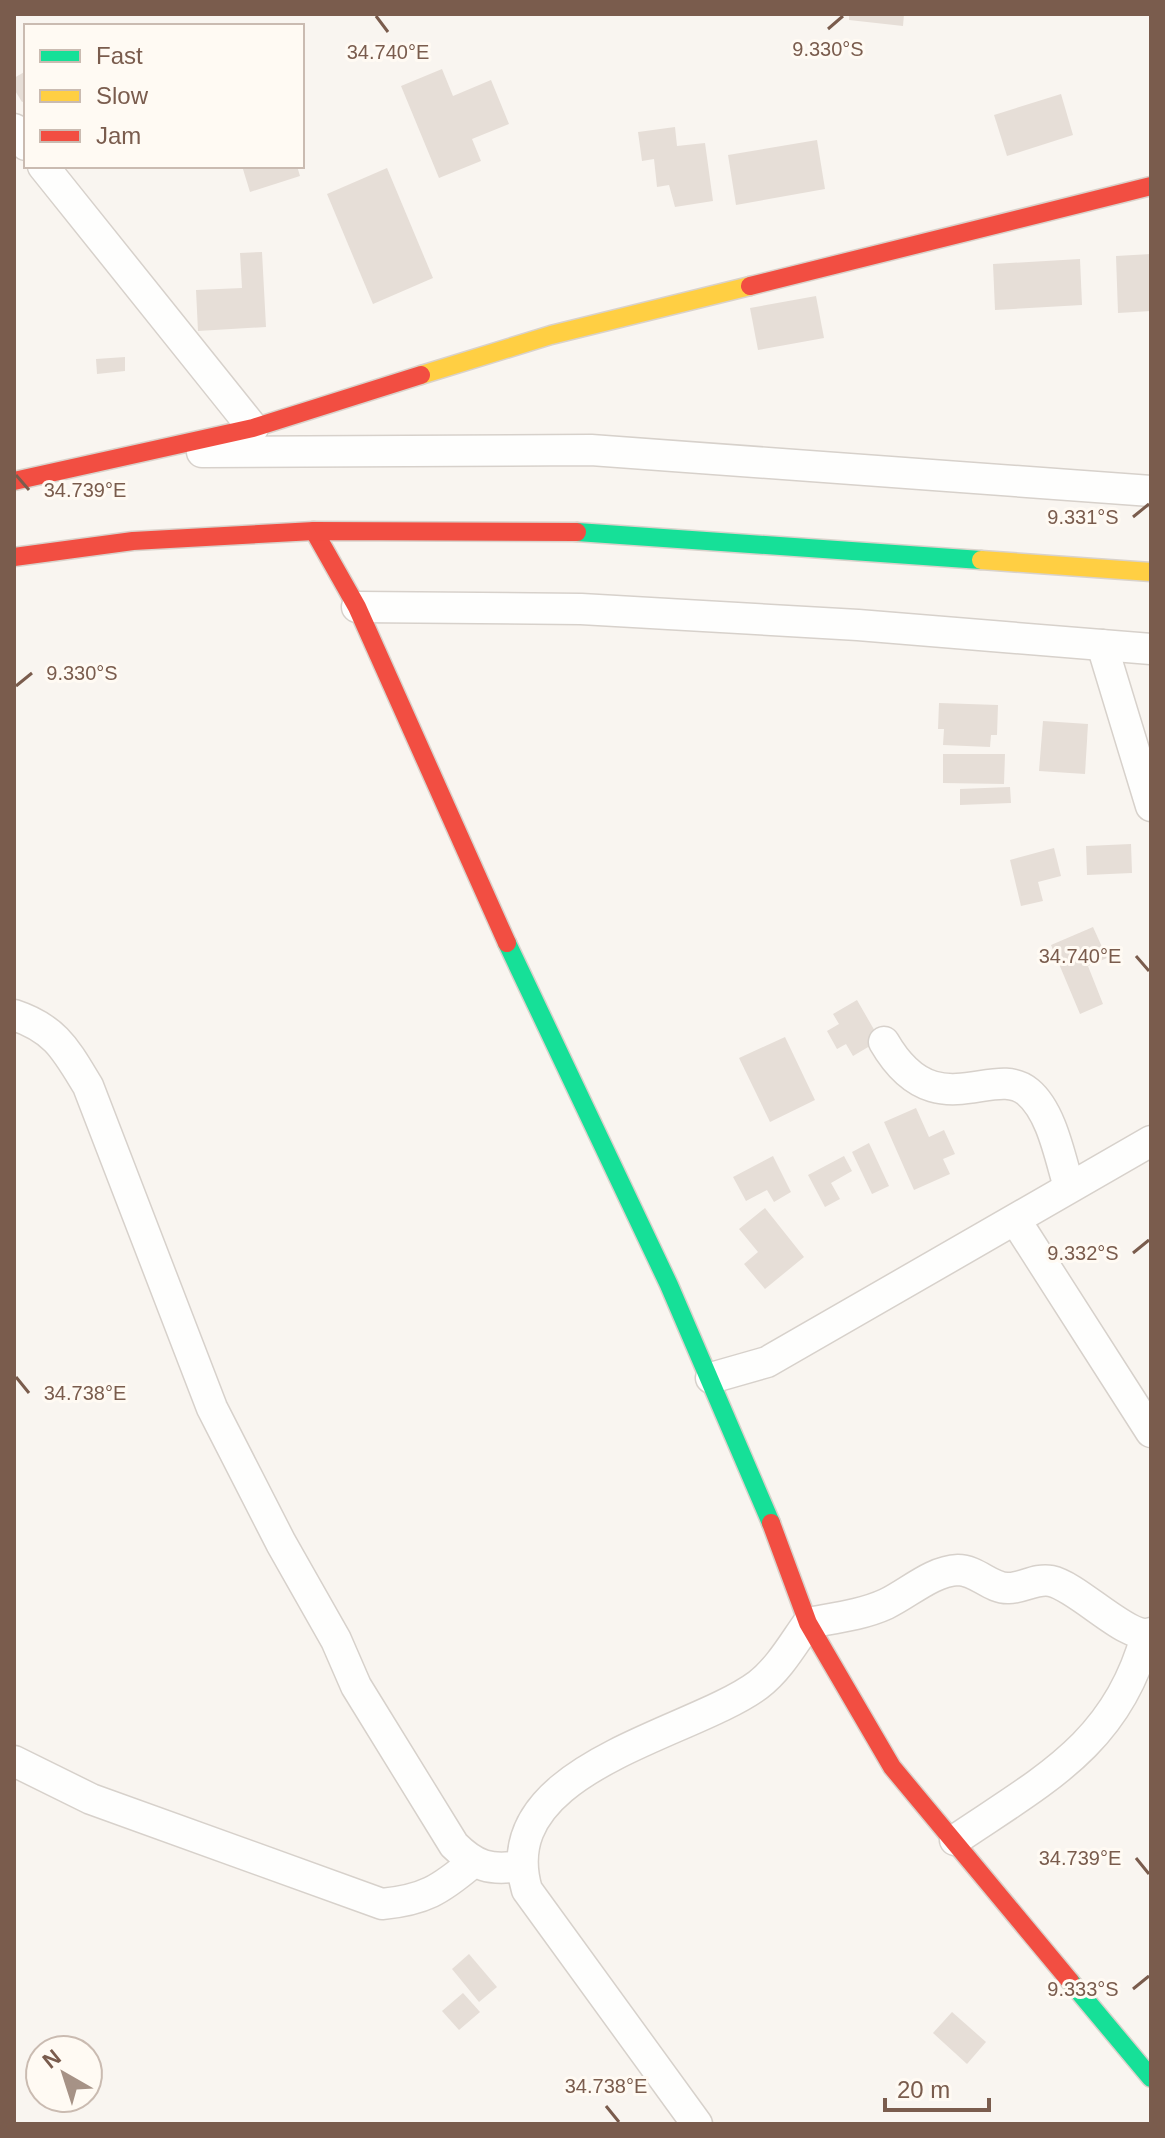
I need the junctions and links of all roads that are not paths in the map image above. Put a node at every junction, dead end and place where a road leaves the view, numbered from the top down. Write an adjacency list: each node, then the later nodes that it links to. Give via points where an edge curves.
1 (45, 168): 3 (street)
2 (1151, 186): 3 (street, via 551,335)
3 (253, 428): 4 (street)
4 (148, 452): 5 (street); 6 (street, via 591,450)
5 (14, 481)
6 (1151, 491)
7 (314, 531): 8 (street, via 133,541); 9 (street, via 578,532); 10 (street)
8 (14, 557)
9 (1151, 572)
10 (357, 607): 11 (street, via 581,609); 19 (street, via 546,1031)
11 (1102, 645): 12 (street); 13 (street)
12 (1151, 649)
13 (1151, 806)
14 (14, 1015): 25 (street, via 39,1023 65,1048 88,1086 212,1408 356,1686 454,1845)
15 (884, 1042): 17 (street, via 904,1069 938,1090 1016,1085 1028,1092 1052,1135)
16 (1151, 1141): 17 (street)
17 (1069, 1187): 18 (street)
18 (1016, 1221): 19 (street, via 767,1362); 20 (street)
19 (711, 1378): 21 (street)
20 (1151, 1432)
21 (808, 1623): 22 (street, via 867,1611 937,1574 958,1570 1002,1588 1047,1579 1132,1632); 24 (street, via 892,1767); 26 (street, via 758,1686 603,1758 568,1783 524,1841)
22 (1149, 1634): 24 (street, via 1132,1679 1099,1733 1075,1757)
23 (14, 1761): 25 (street, via 91,1799 382,1904 418,1900)
24 (955, 1840): 27 (street)
25 (472, 1863): 26 (street, via 496,1870)
26 (520, 1866): 28 (street, via 527,1890)
27 (1151, 2078)
28 (697, 2124)

